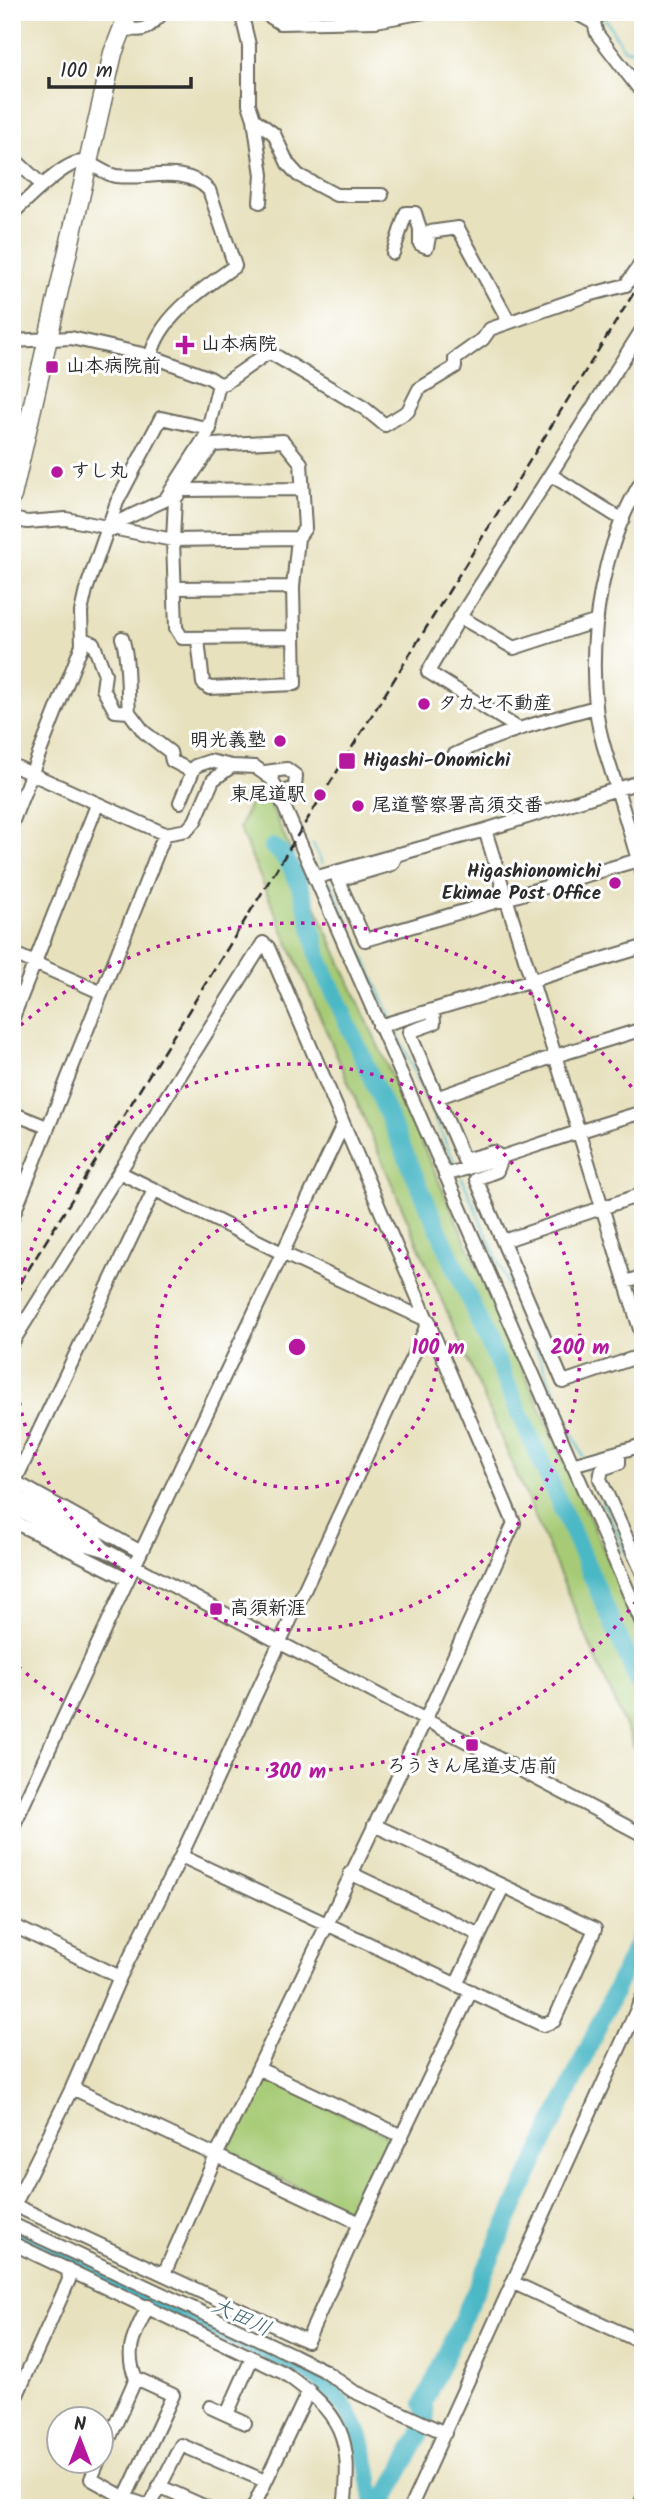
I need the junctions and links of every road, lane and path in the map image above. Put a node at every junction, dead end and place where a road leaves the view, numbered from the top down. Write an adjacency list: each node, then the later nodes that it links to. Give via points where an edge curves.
1 (164, 12): 9 (street, via 140,32)
2 (241, 12): 11 (street, via 249,45 249,104)
3 (263, 12): 4 (street, via 280,23 376,21)
4 (425, 12)
5 (574, 12): 7 (street)
6 (639, 12): 8 (street)
7 (597, 16): 10 (street, via 597,34)
8 (643, 17)
9 (126, 20): 13 (highway, via 113,53)
10 (643, 93)
11 (254, 119): 15 (street, via 274,134 298,176 336,195); 16 (street, via 262,176)
12 (12, 158): 14 (street)
13 (87, 163): 14 (street, via 76,163); 22 (highway); 24 (street, via 114,176 187,175 200,181 209,190 235,266 187,301 153,343)
14 (42, 185): 17 (street)
15 (382, 195)
16 (260, 202)
17 (12, 214)
18 (393, 253): 20 (street, via 406,213 415,213 420,244 427,247 430,232 458,228)
19 (643, 260): 20 (street, via 626,285)
20 (509, 322): 25 (street, via 490,329 454,359 454,367 419,389 408,411 385,425 269,352)
21 (643, 328): 27 (street)
22 (47, 338): 23 (street); 24 (street, via 71,338); 31 (highway)
23 (12, 341)
24 (151, 356): 25 (street)
25 (219, 384): 26 (street)
26 (210, 429): 34 (street, via 165,500); 34 (street, via 161,418)
27 (551, 475): 33 (street); 39 (street)
28 (643, 479): 33 (street)
29 (302, 489): 30 (street); 30 (street, via 301,463 283,441 213,445); 35 (street, via 305,528)
30 (182, 490): 36 (street, via 175,499)
31 (12, 496)
32 (12, 519): 34 (street, via 66,519)
33 (623, 520): 40 (street, via 609,556)
34 (108, 527): 36 (street); 43 (street, via 81,612)
35 (298, 538): 36 (street); 37 (street)
36 (173, 540): 38 (street)
37 (293, 587): 38 (street); 41 (street)
38 (175, 588): 44 (street, via 176,628 182,638)
39 (460, 617): 40 (street, via 514,648); 49 (street, via 428,673)
40 (597, 621): 47 (street)
41 (292, 637): 44 (street); 44 (street, via 295,684 209,688 203,683)
42 (122, 638): 45 (street, via 127,651)
43 (82, 639): 46 (street, via 93,643); 55 (street)
44 (198, 640)
45 (125, 670): 46 (street); 48 (street)
46 (105, 674): 48 (street, via 103,689 110,705 115,712)
47 (596, 707): 49 (street); 57 (street)
48 (129, 712): 53 (street, via 144,732 170,752 172,761)
49 (519, 729): 50 (street)
50 (454, 755)
51 (12, 765): 55 (street)
52 (232, 766): 53 (street, via 210,761); 54 (street); 63 (street, via 213,780 187,830)
53 (191, 772): 59 (street)
54 (265, 772): 58 (street); 58 (street, via 287,769 296,776 295,788)
55 (32, 774): 60 (street); 61 (street)
56 (643, 780): 57 (street)
57 (617, 789): 62 (street); 65 (street)
58 (279, 795): 67 (street)
59 (180, 802)
60 (97, 805): 63 (street); 71 (street)
61 (12, 823)
62 (485, 830): 64 (street); 68 (street)
63 (165, 834): 73 (street)
64 (397, 854): 67 (street); 68 (street, via 393,864 338,880 365,940)
65 (638, 860): 66 (street); 68 (street)
66 (643, 876)
67 (314, 878): 76 (street)
68 (506, 900): 72 (street)
69 (643, 947): 72 (street)
70 (12, 953): 71 (street)
71 (35, 963): 73 (street); 75 (street)
72 (532, 980): 74 (street); 78 (street)
73 (100, 992): 83 (street)
74 (433, 1010): 76 (street); 79 (street, via 434,1023 409,1032)
75 (12, 1020)
76 (379, 1026): 87 (street)
77 (643, 1029): 78 (street)
78 (555, 1056): 79 (street); 84 (street)
79 (439, 1097): 85 (street, via 464,1160 493,1152)
80 (643, 1112): 84 (street)
81 (12, 1113): 83 (street)
82 (343, 1125): 86 (street, via 263,943); 93 (street); 96 (street)
83 (47, 1127): 91 (street)
84 (578, 1131): 85 (street); 90 (street)
85 (502, 1158): 87 (street); 92 (street, via 497,1171 476,1179)
86 (119, 1172): 88 (street); 98 (street)
87 (445, 1175): 102 (street)
88 (154, 1190): 93 (street); 103 (street)
89 (643, 1194): 90 (street)
90 (602, 1206): 92 (street); 95 (street)
91 (12, 1218)
92 (503, 1241): 99 (street, via 564,1382)
93 (282, 1253): 96 (street); 107 (street)
94 (643, 1277): 95 (street)
95 (625, 1282): 97 (street)
96 (429, 1321): 112 (street); 113 (street, via 514,1523)
97 (643, 1339)
98 (12, 1343)
99 (643, 1355)
100 (643, 1445): 101 (street)
101 (619, 1453): 102 (street); 109 (street, via 619,1463 601,1469 600,1479)
102 (572, 1465): 111 (street)
103 (13, 1485): 106 (street); 107 (street)
104 (12, 1507): 106 (street, via 80,1543)
105 (12, 1521): 110 (street)
106 (105, 1550): 108 (street)
107 (141, 1552): 108 (street)
108 (135, 1566): 110 (street); 112 (street)
109 (643, 1573)
110 (128, 1579): 115 (street)
111 (643, 1625)
112 (279, 1642): 113 (street); 117 (street)
113 (425, 1720): 114 (street); 116 (street)
114 (374, 1825): 118 (street); 119 (street)
115 (12, 1829)
116 (643, 1835)
117 (181, 1856): 120 (street); 123 (street)
118 (350, 1873): 120 (street); 122 (street)
119 (503, 1887): 122 (street); 125 (street, via 595,1929 554,2021 542,2025)
120 (327, 1924): 124 (street); 127 (street)
121 (12, 1925): 123 (street)
122 (480, 1935): 124 (street)
123 (120, 1977): 128 (street)
124 (456, 1984): 125 (street)
125 (471, 1992): 129 (street)
126 (643, 1996): 138 (street)
127 (259, 2069): 129 (street); 130 (street)
128 (72, 2088): 130 (street); 131 (street)
129 (402, 2136): 132 (street)
130 (216, 2156): 132 (street); 136 (street)
131 (13, 2210): 135 (street, via 43,2233); 136 (street)
132 (360, 2223): 136 (street, via 307,2341)
133 (12, 2224): 135 (street)
134 (12, 2243): 135 (street)
135 (42, 2248): 137 (street); 149 (street, via 293,2355 353,2391)
136 (164, 2274)
137 (69, 2275): 139 (street); 144 (street)
138 (514, 2283): 140 (street); 149 (street)
139 (148, 2306): 141 (street); 142 (street, via 129,2356)
140 (643, 2343)
141 (252, 2358): 143 (street); 146 (street)
142 (136, 2378): 147 (street); 153 (street, via 173,2395)
143 (309, 2390): 151 (street); 158 (street, via 336,2420 344,2440)
144 (12, 2406)
145 (210, 2407): 146 (street)
146 (227, 2414): 148 (street)
147 (116, 2423)
148 (244, 2423)
149 (440, 2431): 159 (street)
150 (93, 2474): 153 (street, via 91,2479)
151 (265, 2481): 152 (street, via 180,2445); 157 (street)
152 (159, 2486): 155 (street); 156 (street)
153 (125, 2497): 155 (street)
154 (643, 2498): 160 (street)
155 (151, 2507)
156 (208, 2508)
157 (253, 2508)
158 (344, 2508)
159 (410, 2508)
160 (638, 2508)

